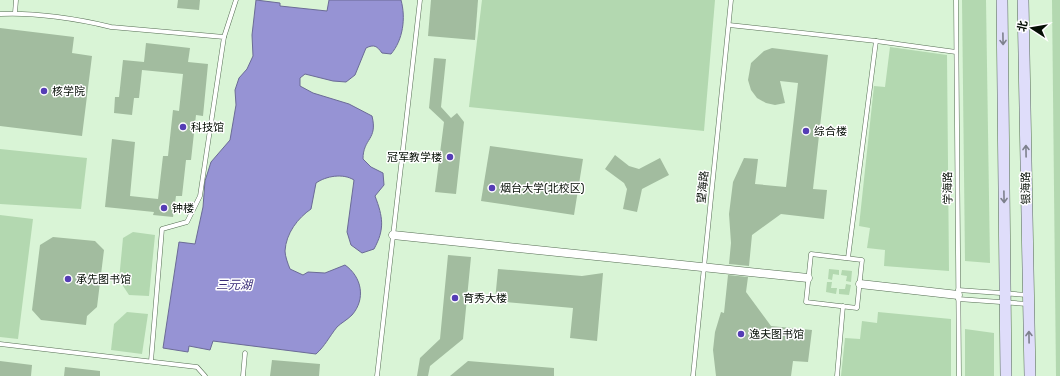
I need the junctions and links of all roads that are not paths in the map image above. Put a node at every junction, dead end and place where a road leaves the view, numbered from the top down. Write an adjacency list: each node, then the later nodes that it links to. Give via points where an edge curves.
1 (16, 0): 8 (lane)
2 (236, 0): 11 (lane)
3 (420, 0): 14 (lane)
4 (731, 0): 10 (lane, 望海路)
5 (956, 0): 13 (lane, 学海路)
6 (1002, 0): 20 (main road, 银海路, one-way to 20)
7 (1023, 0): 21 (main road, 银海路, one-way to 7)
8 (15, 13): 9 (lane); 11 (lane, via 111,27)
9 (0, 14)
10 (729, 25): 12 (lane); 16 (lane, 望海路)
11 (224, 37): 25 (lane, via 200,196 187,222 162,229)
12 (876, 41): 13 (lane); 15 (lane)
13 (956, 52): 19 (lane, 学海路)
14 (393, 235): 16 (street); 28 (lane)
15 (848, 258): 17 (lane, via 811,254); 18 (lane, via 862,260)
16 (704, 267): 17 (street); 29 (lane, 望海路)
17 (808, 278): 22 (lane, via 806,302)
18 (860, 284): 19 (street); 22 (lane, via 857,308)
19 (958, 295): 20 (lane); 20 (lane); 31 (lane, 学海路)
20 (1005, 298): 21 (lane); 21 (lane); 32 (main road, 银海路)
21 (1028, 300): 33 (main road, 银海路, one-way to 21)
22 (843, 306): 30 (lane)
23 (0, 344): 25 (lane)
24 (246, 353): 27 (lane)
25 (151, 361): 26 (lane, via 197,367)
26 (205, 376)
27 (243, 376)
28 (377, 376)
29 (693, 376)
30 (837, 376)
31 (959, 376)
32 (1006, 376)
33 (1030, 376)

